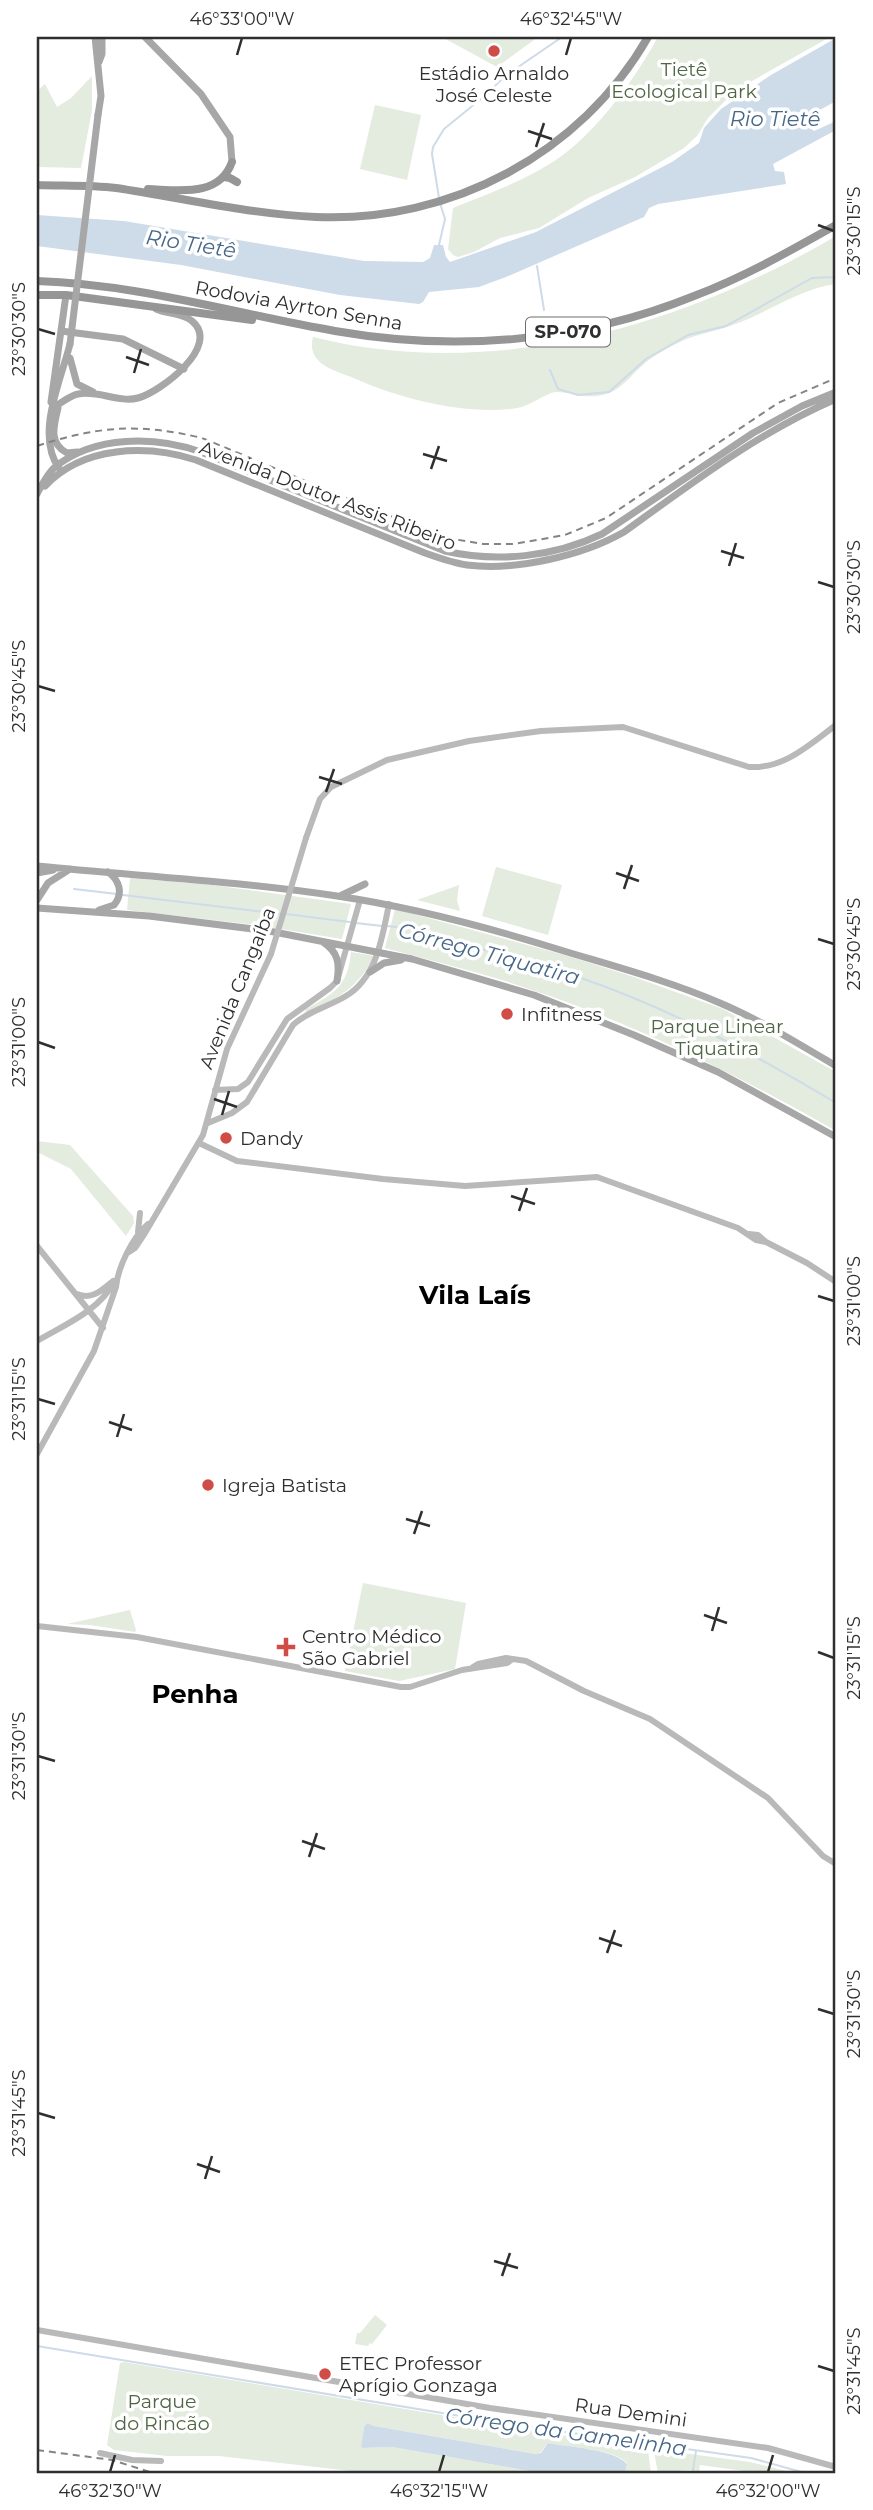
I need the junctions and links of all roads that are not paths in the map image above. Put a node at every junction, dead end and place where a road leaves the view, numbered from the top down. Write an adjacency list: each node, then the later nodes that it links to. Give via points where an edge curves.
1 (95, 37): 5 (main road)
2 (102, 37): 5 (main road)
3 (145, 37): 6 (main road, via 193,83 230,137)
4 (648, 37): 10 (highway, via 609,91 574,128 506,175 430,203 373,216 315,217)
5 (99, 63): 18 (main road, bridge, via 101,96)
6 (232, 162): 7 (highway)
7 (224, 177): 8 (highway); 10 (highway, via 188,192)
8 (237, 182)
9 (37, 185): 10 (highway)
10 (113, 188)
11 (836, 225): 16 (highway, Rodovia Ayrton Senna / SP-070, via 694,297 615,323 545,336 397,339)
12 (37, 281): 16 (highway, Rodovia Ayrton Senna / SP-070, via 132,290)
13 (37, 295): 14 (highway)
14 (66, 295): 15 (highway); 17 (main road)
15 (153, 307): 16 (highway); 20 (main road, via 189,318 196,325 196,352)
16 (280, 320)
17 (61, 331): 20 (main road, via 123,339); 25 (main road)
18 (70, 345): 19 (main road); 25 (main road)
19 (70, 358): 22 (main road, via 76,384); 24 (main road)
20 (184, 369): 22 (main road, via 141,397)
21 (836, 392): 29 (main road, Avenida Doutor Assis Ribeiro, via 743,440 602,534 559,549 514,557 446,551)
22 (101, 395): 24 (main road, via 78,394)
23 (836, 399): 31 (main road, Avenida Doutor Assis Ribeiro, via 742,449 616,537 577,552 502,566 463,565 425,553)
24 (59, 404): 28 (main road, via 53,431 57,444 67,453)
25 (50, 419): 27 (main road)
26 (175, 444): 28 (main road, Avenida Doutor Assis Ribeiro, via 129,441); 29 (main road, Avenida Doutor Assis Ribeiro); 30 (main road)
27 (51, 452): 32 (main road); 33 (main road)
28 (82, 452): 32 (main road, Avenida Doutor Assis Ribeiro)
29 (201, 452): 31 (main road)
30 (173, 453): 31 (main road, Avenida Doutor Assis Ribeiro); 32 (main road, Avenida Doutor Assis Ribeiro, via 114,452)
31 (196, 460)
32 (59, 468): 33 (main road); 34 (main road)
33 (48, 475): 34 (main road)
34 (38, 492)
35 (836, 725): 54 (main road, Avenida Cangaíba, bridge, via 783,762 761,768 623,727 525,732 435,747 387,760 331,787 314,810 271,954 233,1034)
36 (37, 866): 37 (main road)
37 (66, 869): 38 (main road); 39 (main road); 43 (main road, via 48,884)
38 (107, 871): 41 (main road); 45 (main road, via 119,884 117,901)
39 (37, 873)
40 (365, 884): 41 (main road)
41 (339, 896): 42 (main road)
42 (360, 900): 44 (main road); 47 (main road)
43 (37, 903): 45 (main road, via 56,910)
44 (388, 907): 48 (main road); 52 (main road, via 491,929 707,998)
45 (92, 912): 46 (main road)
46 (319, 940): 47 (main road); 51 (main road, via 338,960)
47 (349, 942): 48 (main road); 51 (main road)
48 (379, 950): 49 (main road); 50 (main road)
49 (412, 959): 50 (main road, via 388,961); 57 (main road, via 534,995 634,1035 718,1072)
50 (370, 972): 55 (main road, via 345,997 293,1025)
51 (337, 981): 53 (main road, via 287,1019 251,1077)
52 (836, 1066)
53 (238, 1089): 54 (main road); 55 (main road)
54 (215, 1090): 56 (main road, Avenida Cangaíba)
55 (247, 1102): 56 (main road)
56 (208, 1123): 58 (main road, Avenida Cangaíba)
57 (836, 1137)
58 (199, 1143): 60 (main road, Avenida Cangaíba); 65 (main road, via 237,1161 405,1181 465,1186 597,1177 720,1220)
59 (140, 1213): 61 (main road)
60 (149, 1223): 61 (main road, Avenida Cangaíba); 63 (main road, Avenida Cangaíba)
61 (138, 1235): 63 (main road, Avenida Cangaíba)
62 (38, 1250): 66 (main road)
63 (129, 1252): 64 (main road, Avenida Cangaíba)
64 (117, 1277): 66 (main road, via 97,1294); 67 (main road); 68 (main road, Avenida Cangaíba)
65 (836, 1282)
66 (73, 1292): 67 (main road)
67 (89, 1311): 68 (main road); 69 (main road)
68 (103, 1328): 70 (main road, Avenida Cangaíba)
69 (37, 1341)
70 (37, 1454)
71 (37, 1626): 72 (main road, via 145,1638 401,1687 511,1660 533,1664 664,1726 768,1798)
72 (836, 1864)
73 (37, 2330): 76 (main road, Rua Demini, via 490,2408 768,2448)
74 (100, 2453): 75 (main road)
75 (161, 2461)
76 (836, 2467)

